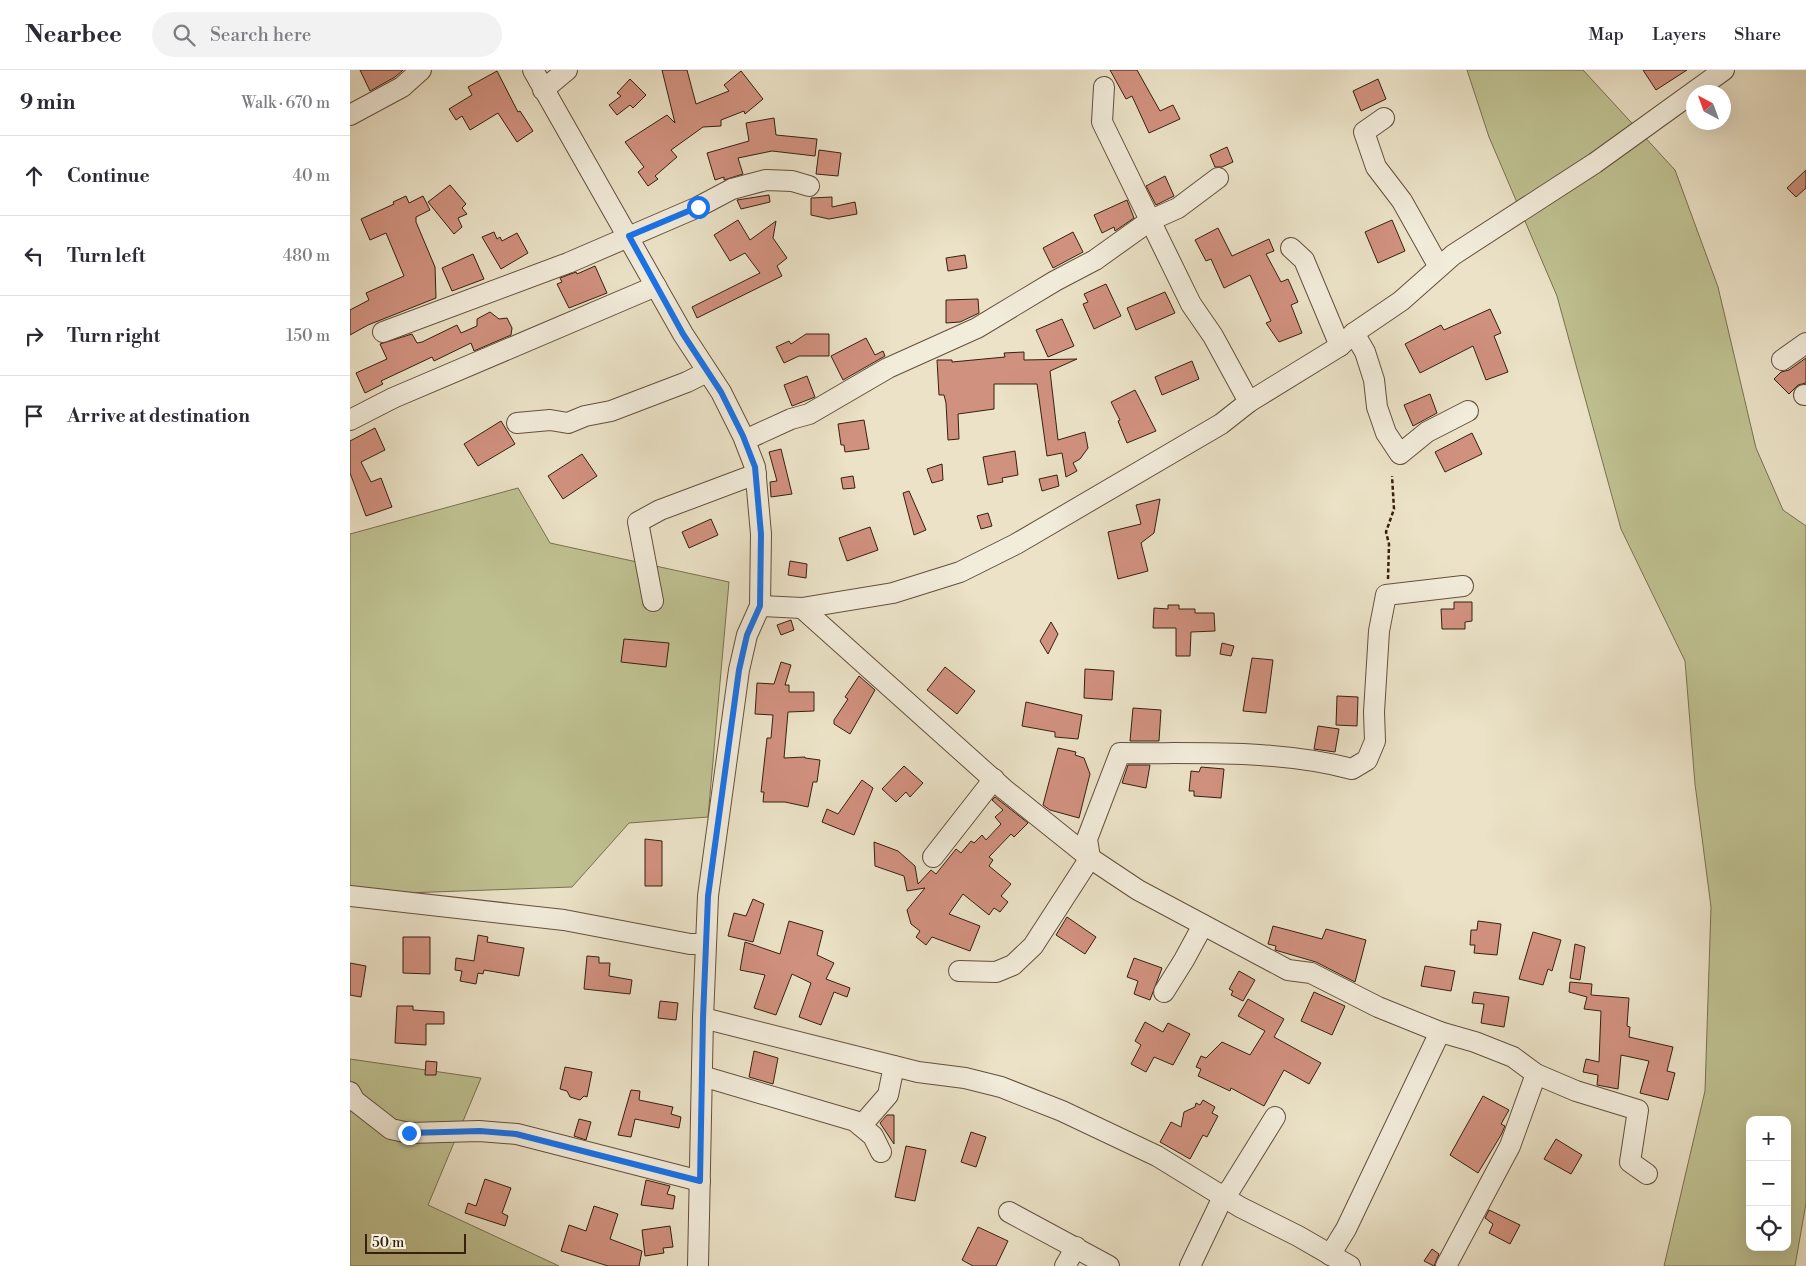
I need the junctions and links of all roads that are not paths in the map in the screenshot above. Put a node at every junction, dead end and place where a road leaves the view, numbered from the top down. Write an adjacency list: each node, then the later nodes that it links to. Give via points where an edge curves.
1 (421, 70): 7 (street, via 402,87)
2 (533, 70): 6 (street)
3 (567, 70): 6 (street)
4 (1724, 70): 14 (street, via 1595,163)
5 (1104, 87): 11 (street, via 1102,122)
6 (543, 90): 12 (street)
7 (350, 115)
8 (1384, 118): 14 (street, via 1364,132 1367,146 1376,167 1402,201)
9 (1218, 178): 11 (street, via 1178,208)
10 (809, 186): 12 (street, via 766,180 732,189)
11 (1151, 220): 21 (street, via 1192,304); 25 (street, via 1095,260 977,328 888,368 809,414)
12 (629, 236): 15 (street); 16 (street, via 560,266)
13 (1290, 248): 17 (street, via 1304,260)
14 (1439, 267): 17 (street, via 1401,301)
15 (656, 286): 20 (street); 23 (street, via 394,398)
16 (383, 332)
17 (1347, 340): 21 (street); 22 (street, via 1365,352 1374,380 1376,406 1386,433 1400,454 1427,432)
18 (1806, 343): 19 (street)
19 (1782, 360)
20 (707, 372): 24 (street, via 611,411 568,423 550,420); 25 (street)
21 (1249, 402): 30 (street, via 1221,424 1016,544 960,572 893,593)
22 (1468, 411)
23 (350, 420)
24 (517, 423)
25 (745, 440): 26 (street)
26 (756, 474): 28 (street, via 660,510 638,522); 29 (street, via 761,534)
27 (1463, 586): 33 (street, via 1386,595 1379,630 1375,741 1366,760 1352,769 1272,756 1120,753 1087,839)
28 (653, 600)
29 (760, 606): 30 (street); 36 (street, via 747,635 739,670 708,896)
30 (802, 608): 31 (street)
31 (994, 779): 32 (street); 33 (street)
32 (933, 856)
33 (1090, 858): 35 (street, via 1138,890); 37 (street, via 1033,946 1013,965 996,972)
34 (350, 896): 36 (street, via 564,920 690,944)
35 (1203, 925): 38 (street); 40 (street, via 1288,970 1311,973 1378,1007)
36 (706, 944): 39 (street)
37 (959, 971)
38 (1164, 992)
39 (703, 1018): 41 (street); 43 (street)
40 (1440, 1032): 42 (street, via 1513,1058); 53 (street, via 1346,1229)
41 (894, 1066): 46 (street, via 888,1095); 50 (street, via 1001,1087 1062,1111 1157,1156)
42 (1536, 1074): 48 (street, via 1576,1091 1638,1110 1630,1162); 59 (street, via 1510,1146)
43 (702, 1076): 46 (street, via 855,1121); 49 (street)
44 (350, 1092): 49 (street, via 355,1101 391,1129 409,1133 480,1131 516,1134)
45 (1276, 1117): 50 (street)
46 (861, 1126): 47 (street, via 873,1136)
47 (881, 1152)
48 (1647, 1174)
49 (700, 1181): 54 (street)
50 (1223, 1197): 53 (street); 57 (street)
51 (1009, 1212): 52 (street)
52 (1076, 1247): 55 (street); 56 (street)
53 (1330, 1255): 58 (street)
54 (698, 1266)
55 (1065, 1266)
56 (1109, 1266)
57 (1190, 1266)
58 (1350, 1266)
59 (1446, 1266)

